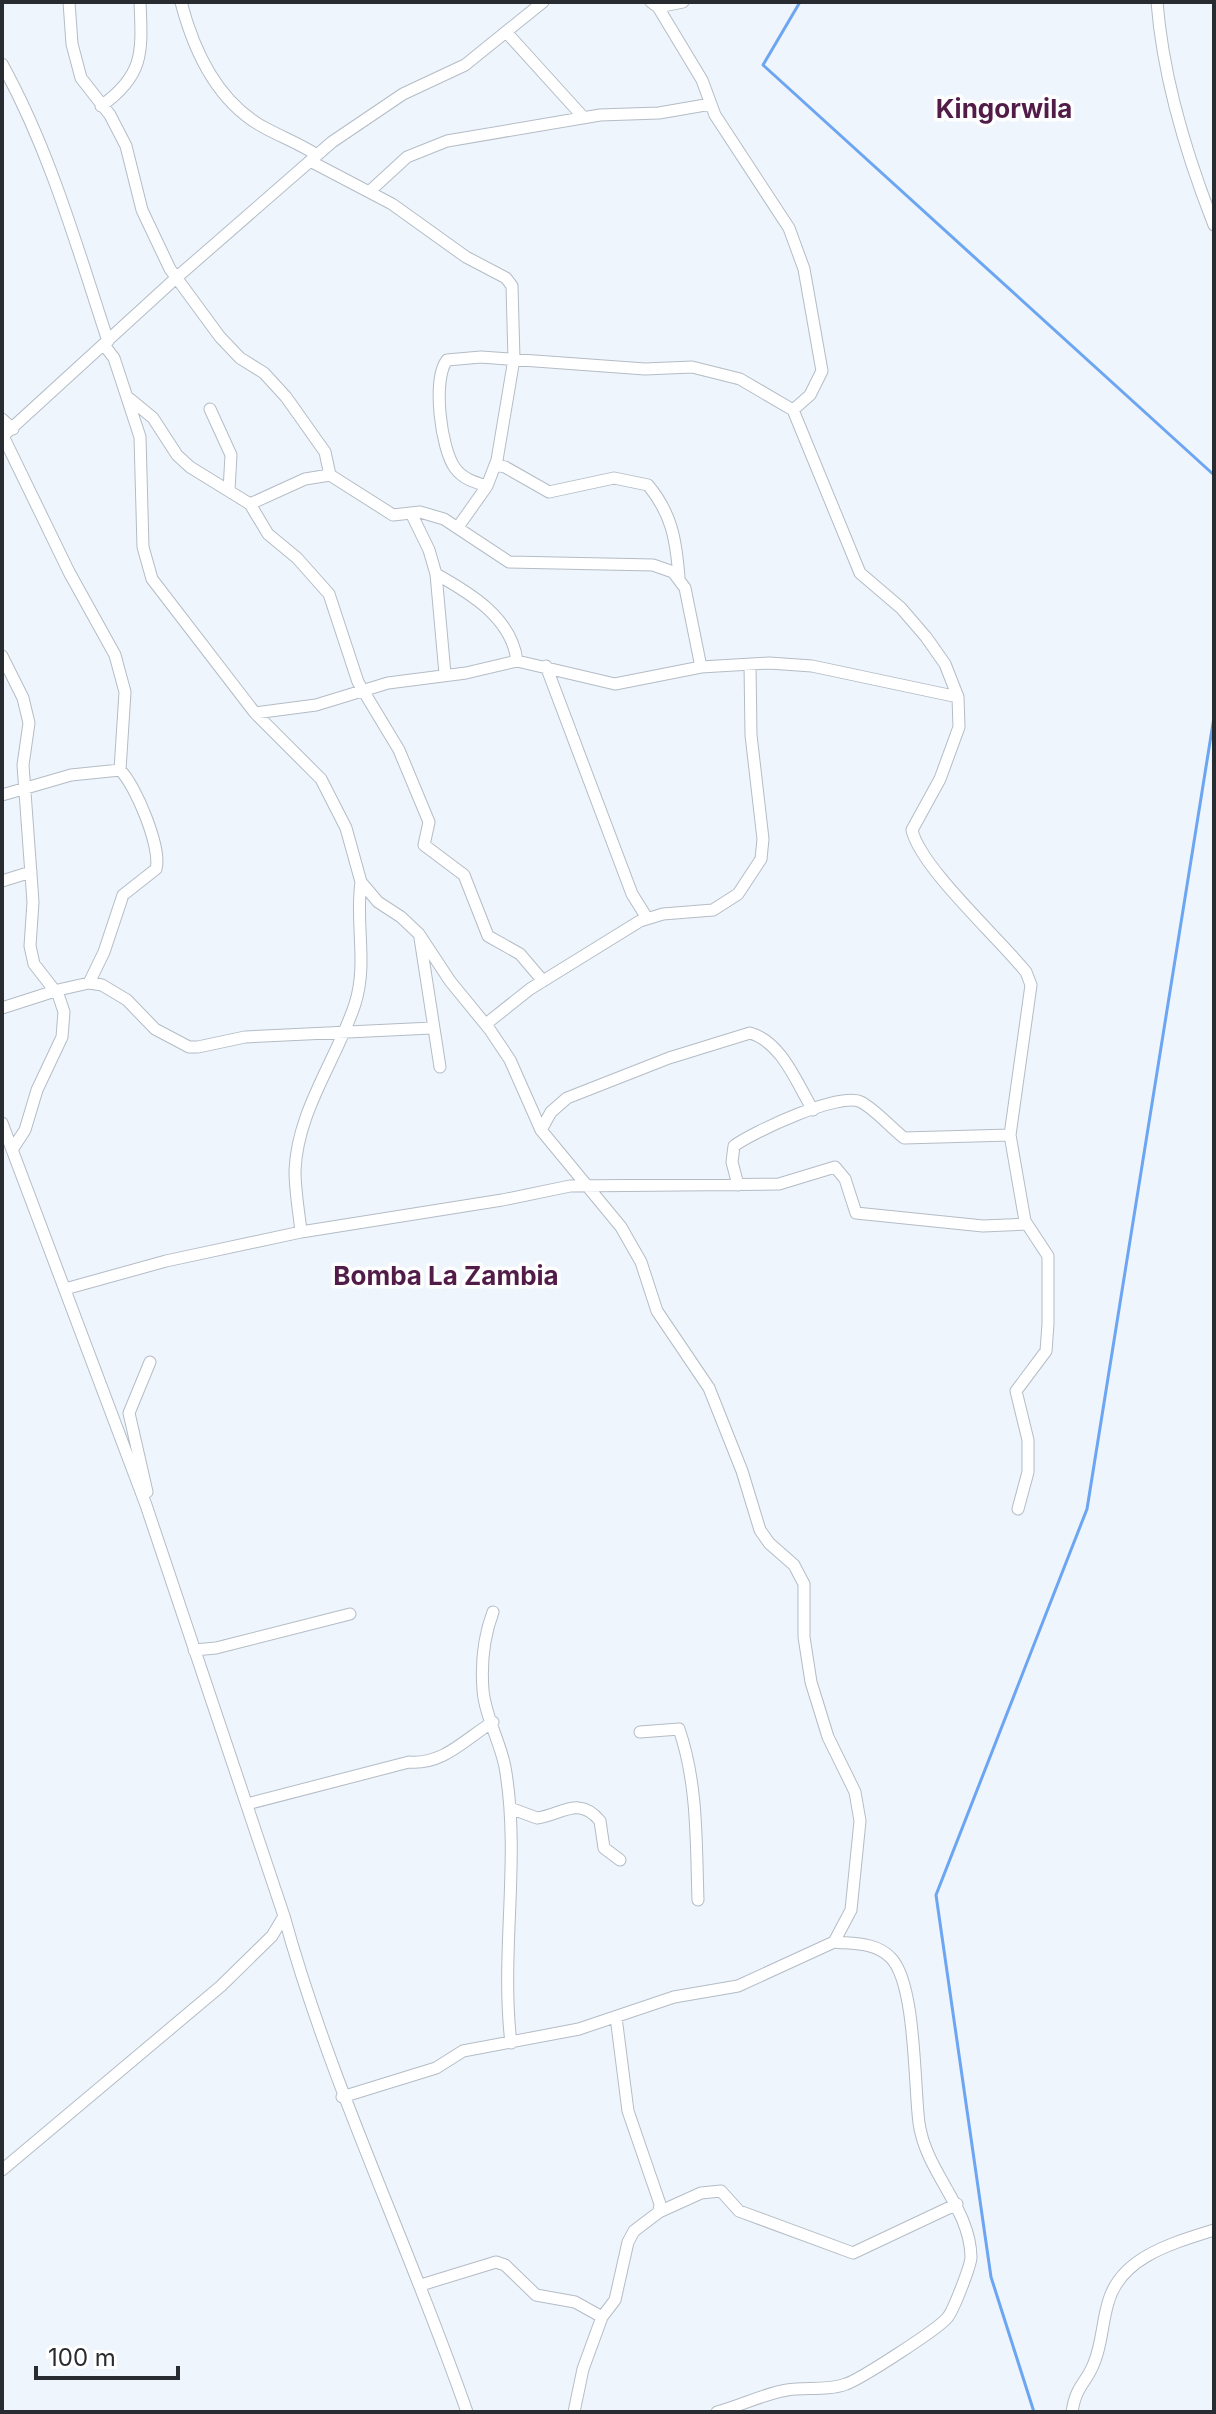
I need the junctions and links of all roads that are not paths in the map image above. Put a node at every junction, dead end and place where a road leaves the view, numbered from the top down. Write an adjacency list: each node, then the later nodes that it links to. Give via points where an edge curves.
1 (69, 2): 11 (street, via 81,78)
2 (140, 2): 11 (street, via 142,53 136,70)
3 (181, 2): 13 (street, via 203,62 219,88 265,128)
4 (543, 2): 8 (street)
5 (683, 2): 7 (street)
6 (1157, 2): 15 (street, via 1164,61)
7 (654, 4): 10 (street, via 702,80)
8 (507, 33): 12 (street); 13 (street, via 465,65 403,94)
9 (2, 64): 19 (street, via 46,157)
10 (711, 104): 12 (street); 23 (street, via 789,228 804,269 822,371 810,395)
11 (101, 106): 18 (street, via 126,146 142,210)
12 (584, 118): 16 (street, via 447,141 407,157)
13 (313, 158): 16 (street); 18 (street)
14 (1214, 185): 15 (street)
15 (1200, 188): 17 (street)
16 (370, 191): 20 (street, via 506,278 514,295)
17 (1214, 225)
18 (176, 278): 19 (street); 27 (street, via 220,337 286,397 325,452)
19 (106, 343): 21 (street); 25 (street)
20 (514, 359): 23 (street, via 590,367 692,367 740,379); 26 (street); 28 (street, via 452,358 443,364 438,390 450,460 464,478)
21 (130, 399): 29 (street, via 153,418 177,455); 43 (street, via 140,437 146,564 166,600)
22 (210, 409): 29 (street, via 231,455)
23 (793, 410): 42 (street, via 860,573 926,637 945,664)
24 (2, 419): 25 (street)
25 (6, 434): 44 (street, via 69,572 115,655 125,692)
26 (495, 465): 28 (street); 34 (street, via 549,492 614,478 648,485 668,513 677,538)
27 (330, 475): 30 (street, via 305,479); 31 (street, via 393,515)
28 (487, 486): 32 (street)
29 (229, 490): 30 (street)
30 (250, 504): 41 (street, via 268,534 329,594)
31 (411, 513): 32 (street); 33 (street)
32 (458, 527): 34 (street, via 509,562 653,565)
33 (436, 574): 36 (street, via 486,605 513,639); 40 (street)
34 (679, 577): 39 (street)
35 (2, 656): 45 (street, via 29,723)
36 (517, 661): 38 (street); 40 (street)
37 (750, 665): 39 (street); 42 (street, via 812,666); 50 (street, via 761,859 726,904)
38 (546, 666): 39 (street, via 615,684); 50 (street, via 632,894)
39 (701, 667)
40 (445, 674): 41 (street)
41 (364, 690): 43 (street, via 316,705); 52 (street, via 399,750 429,822 424,845 464,875 488,936 520,954)
42 (958, 697): 63 (street, via 959,727 940,779 912,830 934,868 1007,949 1031,985)
43 (255, 713): 49 (street, via 321,779 346,828)
44 (120, 770): 45 (street, via 71,775); 53 (street, via 154,837 158,864 123,895)
45 (23, 790): 46 (street); 47 (street)
46 (2, 795)
47 (31, 872): 48 (street); 54 (street, via 30,946 34,964)
48 (2, 881)
49 (361, 882): 51 (street); 58 (street, via 362,962 355,1003)
50 (647, 918): 52 (street)
51 (419, 934): 56 (street); 57 (street)
52 (543, 981): 56 (street)
53 (89, 983): 54 (street); 58 (street, via 112,990 155,1029 189,1047 245,1037)
54 (56, 991): 55 (street); 64 (street, via 64,1012 62,1037)
55 (2, 1008)
56 (486, 1024): 62 (street, via 510,1060)
57 (432, 1028): 58 (street); 59 (street)
58 (341, 1035): 68 (street, via 297,1151)
59 (440, 1067)
60 (813, 1110): 62 (street, via 778,1052 750,1033 567,1098); 63 (street, via 851,1099 904,1138); 65 (street, via 734,1146)
61 (2, 1123): 64 (street)
62 (541, 1130): 66 (street)
63 (1010, 1135): 67 (street)
64 (12, 1150): 69 (street)
65 (738, 1185): 66 (street); 67 (street, via 779,1184 835,1167 845,1179 856,1213 983,1226)
66 (590, 1188): 68 (street, via 570,1186); 83 (street, via 621,1227 641,1262 657,1311 709,1388 760,1530 794,1565 804,1584 811,1682 828,1737 855,1792 860,1821 851,1910)
67 (1027, 1224): 72 (street, via 1050,1263 1046,1351 1016,1391 1028,1440 1028,1472)
68 (301, 1232): 69 (street)
69 (65, 1289): 75 (street)
70 (150, 1362): 71 (street, via 129,1413)
71 (148, 1500)
72 (1018, 1509)
73 (493, 1612): 76 (street, via 483,1638 482,1690)
74 (350, 1614): 75 (street)
75 (194, 1650): 78 (street)
76 (493, 1722): 78 (street, via 467,1742 422,1763); 79 (street)
77 (640, 1732): 81 (street, via 679,1729 693,1789)
78 (247, 1804): 82 (street)
79 (510, 1808): 80 (street, via 537,1818 562,1808 587,1810 600,1821 604,1848); 85 (street, via 506,2004)
80 (620, 1860)
81 (698, 1900)
82 (284, 1916): 86 (street); 87 (street, via 272,1936 221,1986)
83 (834, 1942): 84 (street, via 738,1986 674,1997); 88 (street, via 877,1948 899,1971 910,2016 919,2123 929,2163)
84 (616, 2017): 85 (street); 89 (street, via 628,2111)
85 (511, 2043): 86 (street, via 463,2051 436,2068)
86 (342, 2097): 91 (street)
87 (2, 2170)
88 (957, 2204): 89 (street, via 853,2253 739,2211 721,2191 701,2193); 95 (street, via 971,2257 955,2306 934,2330 845,2385 781,2391)
89 (659, 2212): 92 (street, via 634,2231 615,2300)
90 (1214, 2230): 96 (street, via 1143,2258 1119,2277 1094,2366 1075,2391)
91 (421, 2285): 92 (street, via 496,2262 536,2295 575,2302); 93 (street)
92 (602, 2317): 94 (street)
93 (467, 2412)
94 (574, 2412)
95 (717, 2412)
96 (1072, 2412)

